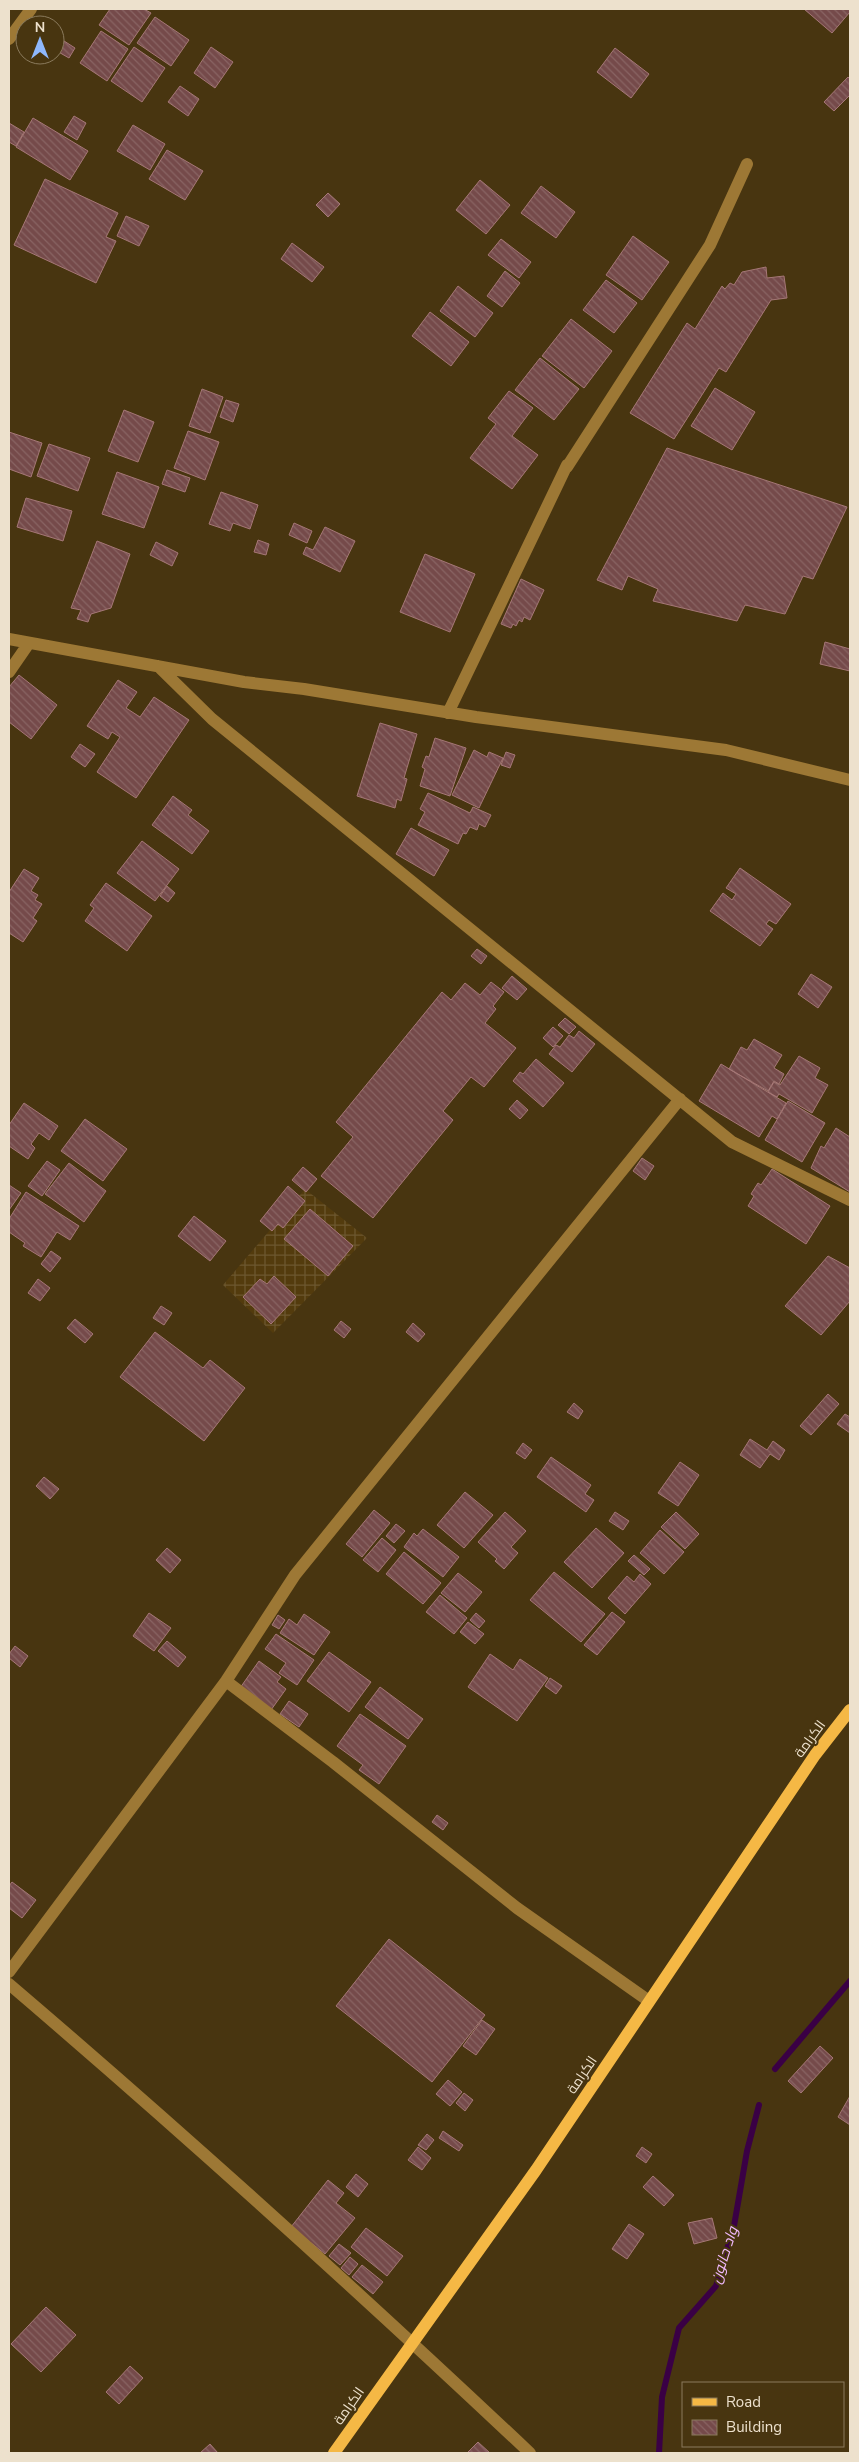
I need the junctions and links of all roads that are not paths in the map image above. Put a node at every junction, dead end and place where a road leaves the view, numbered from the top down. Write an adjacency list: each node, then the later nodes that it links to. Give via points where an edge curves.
1 (31, 9): 2 (street)
2 (9, 39)
3 (747, 164): 8 (street, via 710,245 568,466)
4 (9, 639): 5 (street)
5 (29, 643): 6 (street); 7 (street)
6 (158, 666): 8 (street); 10 (street, via 212,720)
7 (9, 672)
8 (448, 713): 9 (street, via 726,750)
9 (850, 780)
10 (680, 1099): 11 (street, via 732,1142); 12 (street, via 295,1575)
11 (850, 1200)
12 (226, 1682): 14 (street); 16 (street, via 518,1908)
13 (850, 1710): 16 (main road, الكرامة, via 815,1755)
14 (9, 1972)
15 (9, 1984): 17 (street, via 124,2082)
16 (649, 2001): 17 (main road, الكرامة, via 536,2170)
17 (412, 2342): 18 (main road, الكرامة); 19 (street)
18 (334, 2453)
19 (530, 2453)

